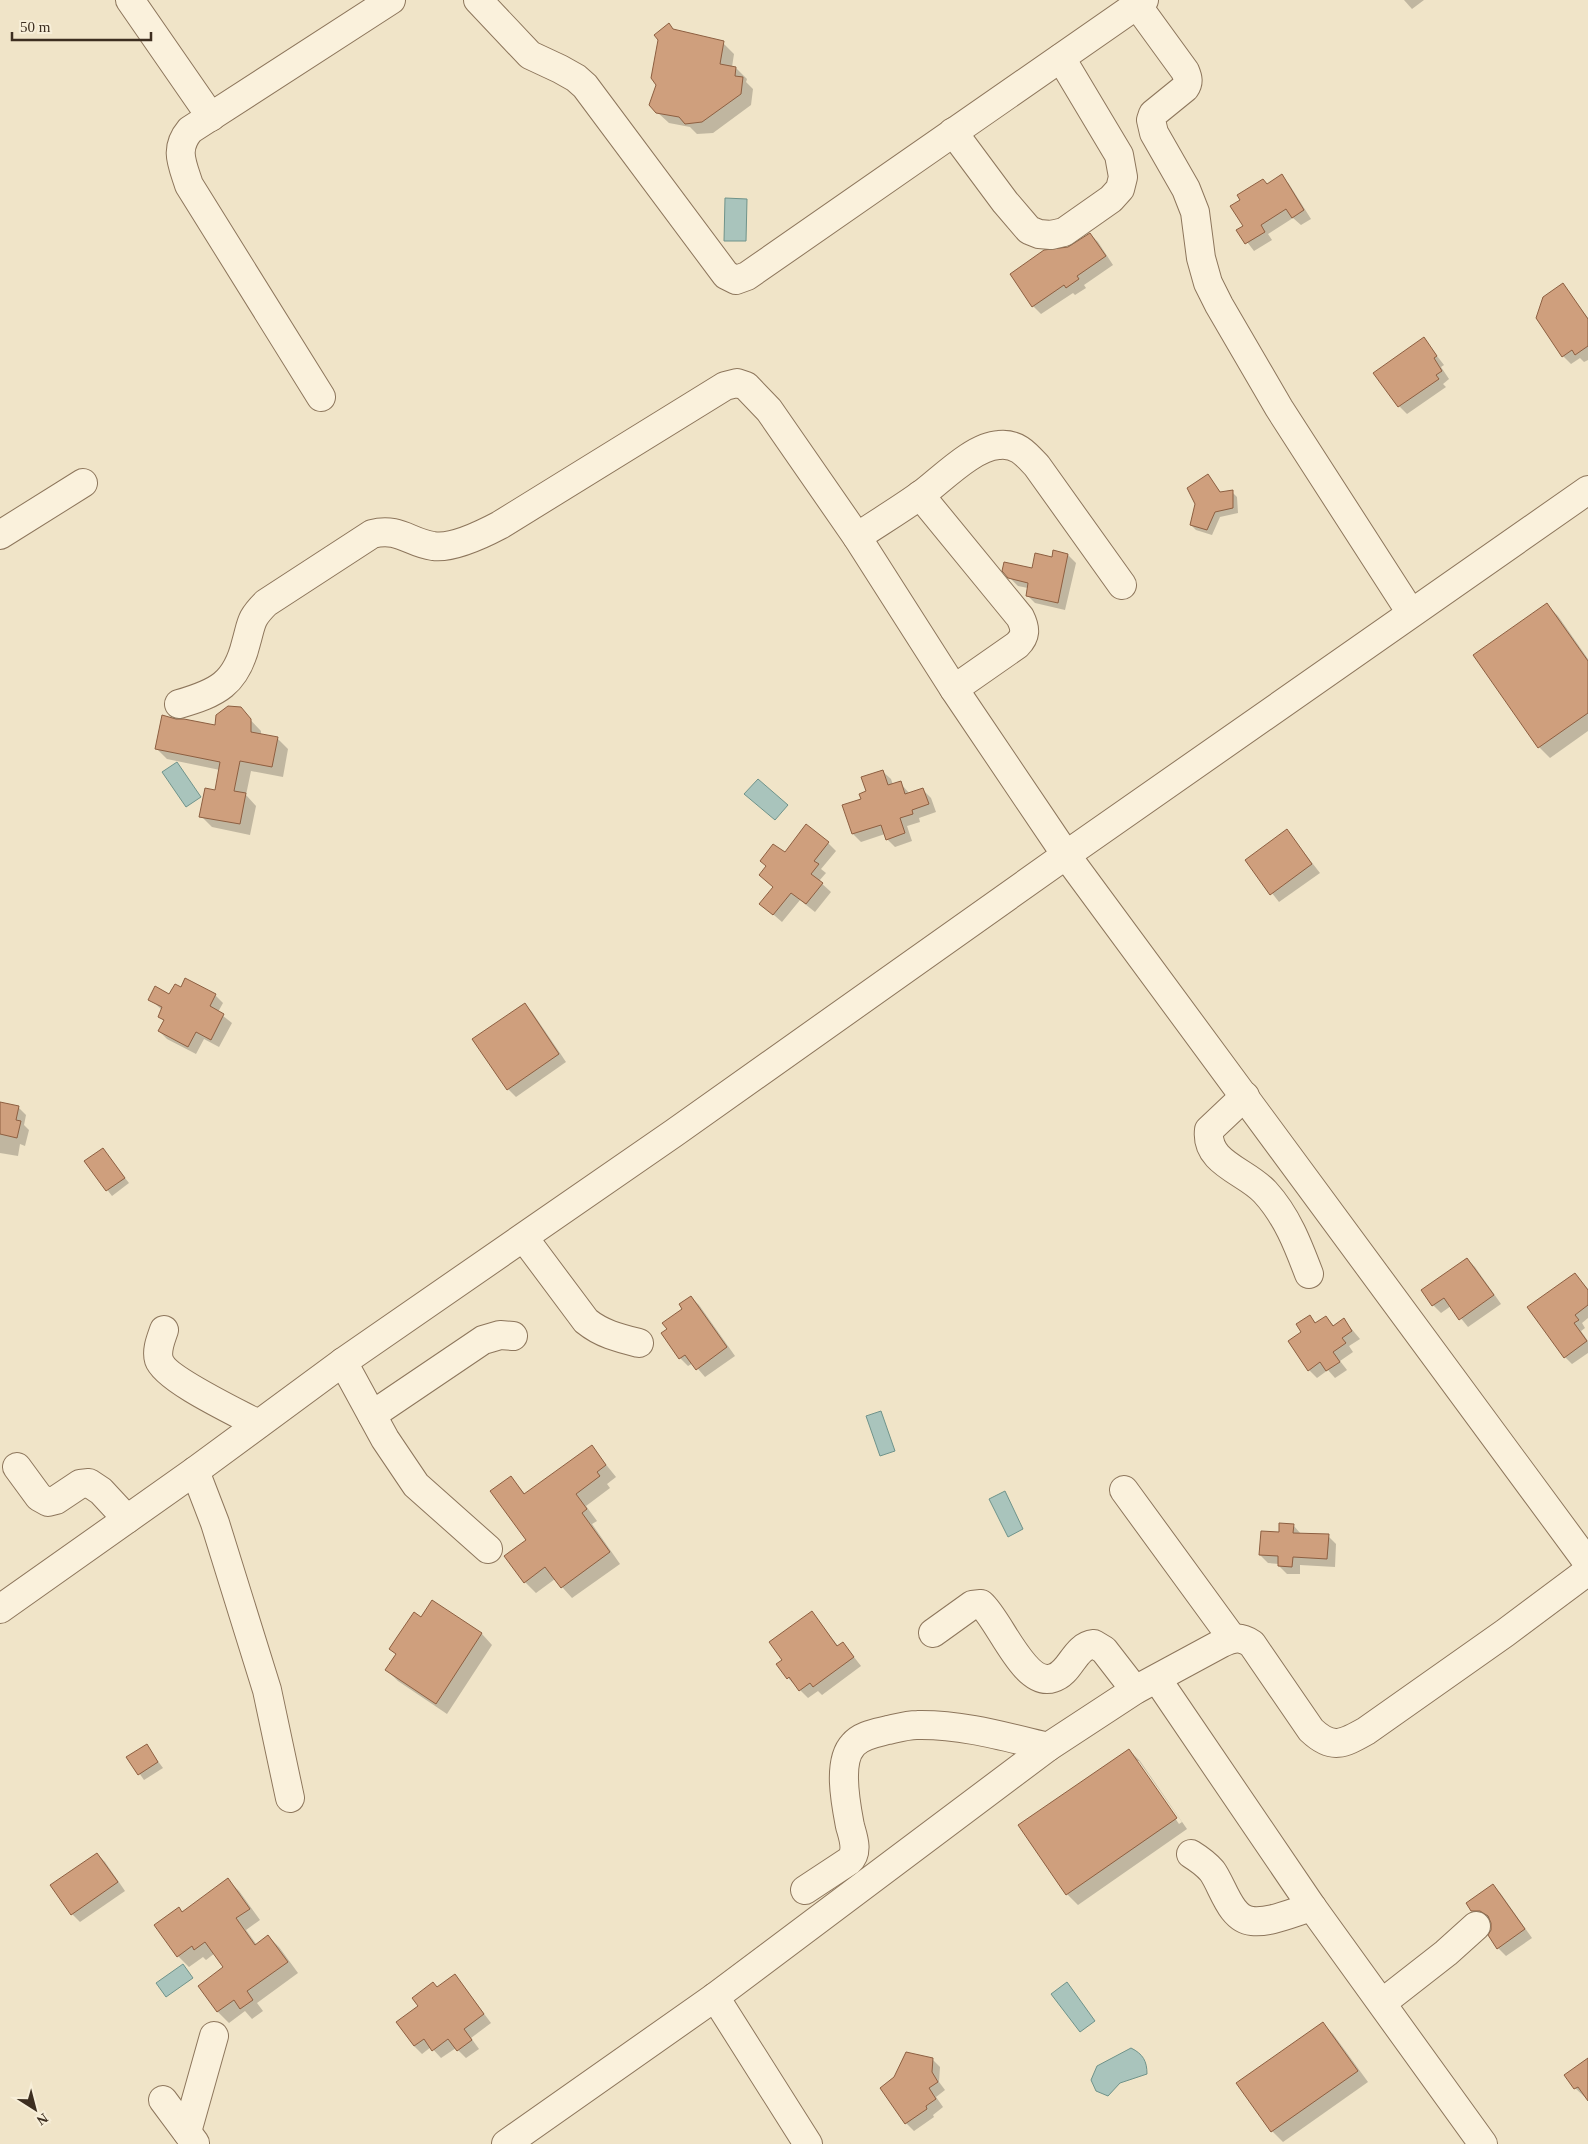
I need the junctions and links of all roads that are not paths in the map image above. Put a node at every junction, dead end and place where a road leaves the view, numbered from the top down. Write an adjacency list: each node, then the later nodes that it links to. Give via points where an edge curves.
1 (130, 0): 6 (street)
2 (392, 0): 6 (street)
3 (478, 0): 7 (street, via 530,55 576,78 585,86 731,279 740,280)
4 (1141, 3): 5 (street); 15 (street, via 1188,77 1185,88 1150,120 1154,134 1186,188 1195,212 1208,283 1252,364)
5 (1061, 58): 7 (street); 7 (street, via 1120,155 1123,178 1120,189 1111,199 1064,232 1051,235 1030,230)
6 (211, 117): 8 (street, via 190,130 180,148 189,184)
7 (953, 132)
8 (320, 397)
9 (83, 483): 12 (street)
10 (1588, 490): 15 (street)
11 (920, 495): 13 (street); 14 (street, via 974,454 998,444 1023,450); 16 (street, via 1025,626 1022,640 1017,645)
12 (0, 535)
13 (857, 537): 16 (street); 17 (street, via 758,396 737,383 725,386 481,534 444,547 432,546 403,534 372,534 266,603 253,617 234,674 214,691)
14 (1122, 584)
15 (1411, 613): 18 (street)
16 (954, 689): 18 (street)
17 (179, 704)
18 (1066, 855): 19 (street); 20 (street)
19 (1245, 1096): 21 (street, via 1209,1130 1211,1149 1220,1160 1264,1191 1293,1233); 33 (street)
20 (524, 1238): 24 (street, via 586,1321 610,1336); 25 (street)
21 (1309, 1274)
22 (164, 1330): 27 (street, via 158,1355 163,1368 210,1399)
23 (513, 1336): 26 (street, via 500,1335 483,1340)
24 (639, 1343)
25 (343, 1362): 26 (street); 27 (street)
26 (372, 1415): 32 (street, via 416,1485)
27 (258, 1424): 29 (street)
28 (18, 1467): 31 (street, via 39,1497 46,1501 52,1501 80,1484 89,1483)
29 (195, 1470): 31 (street); 40 (street, via 215,1523 267,1690)
30 (1124, 1490): 37 (street)
31 (127, 1519): 35 (street)
32 (488, 1549)
33 (1588, 1563)
34 (1588, 1572): 37 (street, via 1348,1742 1332,1744 1321,1739 1311,1730 1252,1644 1242,1638)
35 (0, 1609)
36 (933, 1633): 38 (street, via 972,1605 981,1604 1019,1658 1039,1678 1059,1676 1081,1649 1094,1644)
37 (1232, 1638): 38 (street)
38 (1146, 1684): 39 (street); 43 (street)
39 (1048, 1747): 42 (street, via 940,1726 916,1725 863,1737 853,1745 844,1769 845,1800 854,1855); 45 (street)
40 (290, 1798)
41 (1191, 1854): 43 (street, via 1212,1871 1238,1915 1245,1920 1265,1920)
42 (805, 1890)
43 (1312, 1907): 46 (street)
44 (1476, 1926): 46 (street)
45 (715, 1997): 50 (street); 51 (street)
46 (1382, 2003): 52 (street)
47 (214, 2036): 49 (street)
48 (163, 2100): 49 (street)
49 (192, 2138)
50 (506, 2144)
51 (808, 2144)
52 (1483, 2144)

